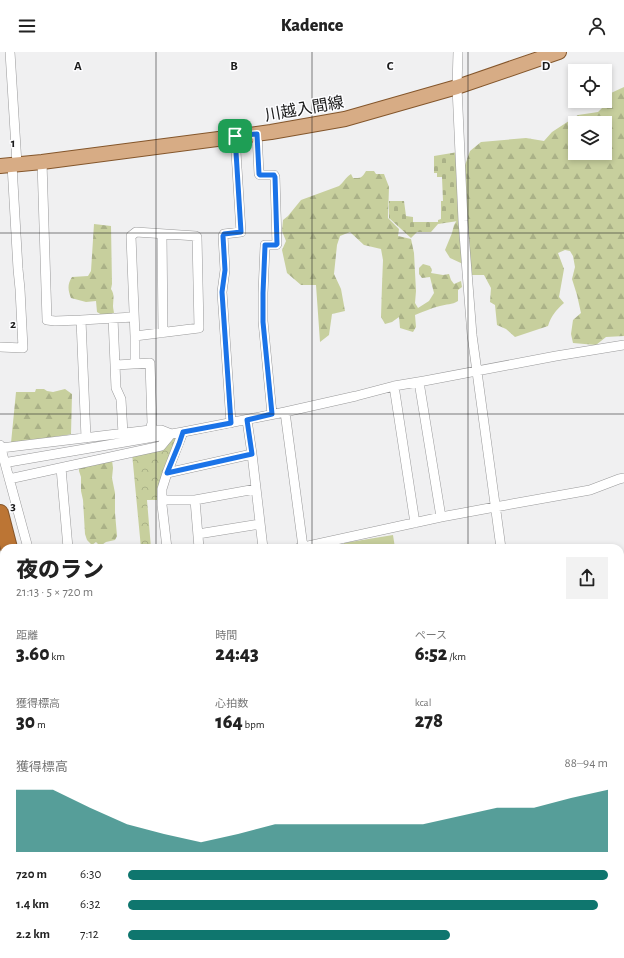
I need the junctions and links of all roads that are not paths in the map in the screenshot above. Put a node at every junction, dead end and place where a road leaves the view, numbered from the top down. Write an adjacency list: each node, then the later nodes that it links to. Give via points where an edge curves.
1 (10, 52): 8 (street)
2 (458, 52): 4 (street)
3 (559, 52): 4 (main road, 川越入間線)
4 (457, 88): 5 (main road, 川越入間線, via 345,119); 19 (street, via 463,221)
5 (257, 134): 6 (main road, 川越入間線); 23 (street, via 259,174 275,177 277,244 265,245 263,293 263,322)
6 (235, 136): 7 (main road, 川越入間線); 25 (street, via 241,232 223,236 225,270 222,292)
7 (42, 162): 8 (main road, 川越入間線); 12 (street, via 47,320)
8 (10, 165): 16 (street, via 23,348)
9 (162, 234): 10 (street, via 136,232 131,236); 13 (street); 13 (street, via 197,237 199,328)
10 (134, 317): 11 (street); 14 (street)
11 (113, 318): 12 (street); 18 (street)
12 (81, 320): 30 (street)
13 (163, 332): 14 (street)
14 (135, 336): 17 (street)
15 (624, 345): 19 (street)
16 (0, 347)
17 (135, 363): 18 (street); 26 (street, via 150,363)
18 (116, 365): 28 (street, via 116,388 121,399)
19 (477, 371): 20 (street); 41 (street)
20 (419, 382): 21 (street); 43 (street)
21 (394, 386): 22 (street); 44 (street)
22 (285, 412): 23 (street); 53 (street)
23 (272, 414): 24 (street)
24 (247, 420): 25 (street); 32 (street)
25 (231, 423): 27 (street)
26 (150, 430): 28 (street); 29 (street, via 161,430)
27 (183, 432): 29 (street); 35 (street)
28 (123, 434): 30 (street)
29 (171, 434): 33 (street); 34 (street, via 161,446)
30 (86, 438): 31 (street)
31 (0, 446): 37 (street)
32 (252, 454): 35 (street); 38 (street)
33 (10, 462)
34 (61, 468): 37 (street); 49 (street)
35 (167, 473): 39 (street, via 162,489)
36 (624, 478): 41 (street, via 590,490)
37 (9, 479): 48 (street)
38 (256, 489): 40 (street); 45 (street)
39 (162, 500): 40 (street); 50 (street)
40 (195, 500): 46 (street)
41 (495, 507): 43 (street); 55 (street)
42 (0, 513): 47 (highway)
43 (442, 517): 44 (street)
44 (415, 523): 54 (street)
45 (260, 524): 46 (street); 52 (street)
46 (198, 534): 51 (street)
47 (8, 544)
48 (27, 544)
49 (68, 544)
50 (167, 544)
51 (199, 544)
52 (262, 544)
53 (301, 544)
54 (319, 544)
55 (500, 544)

